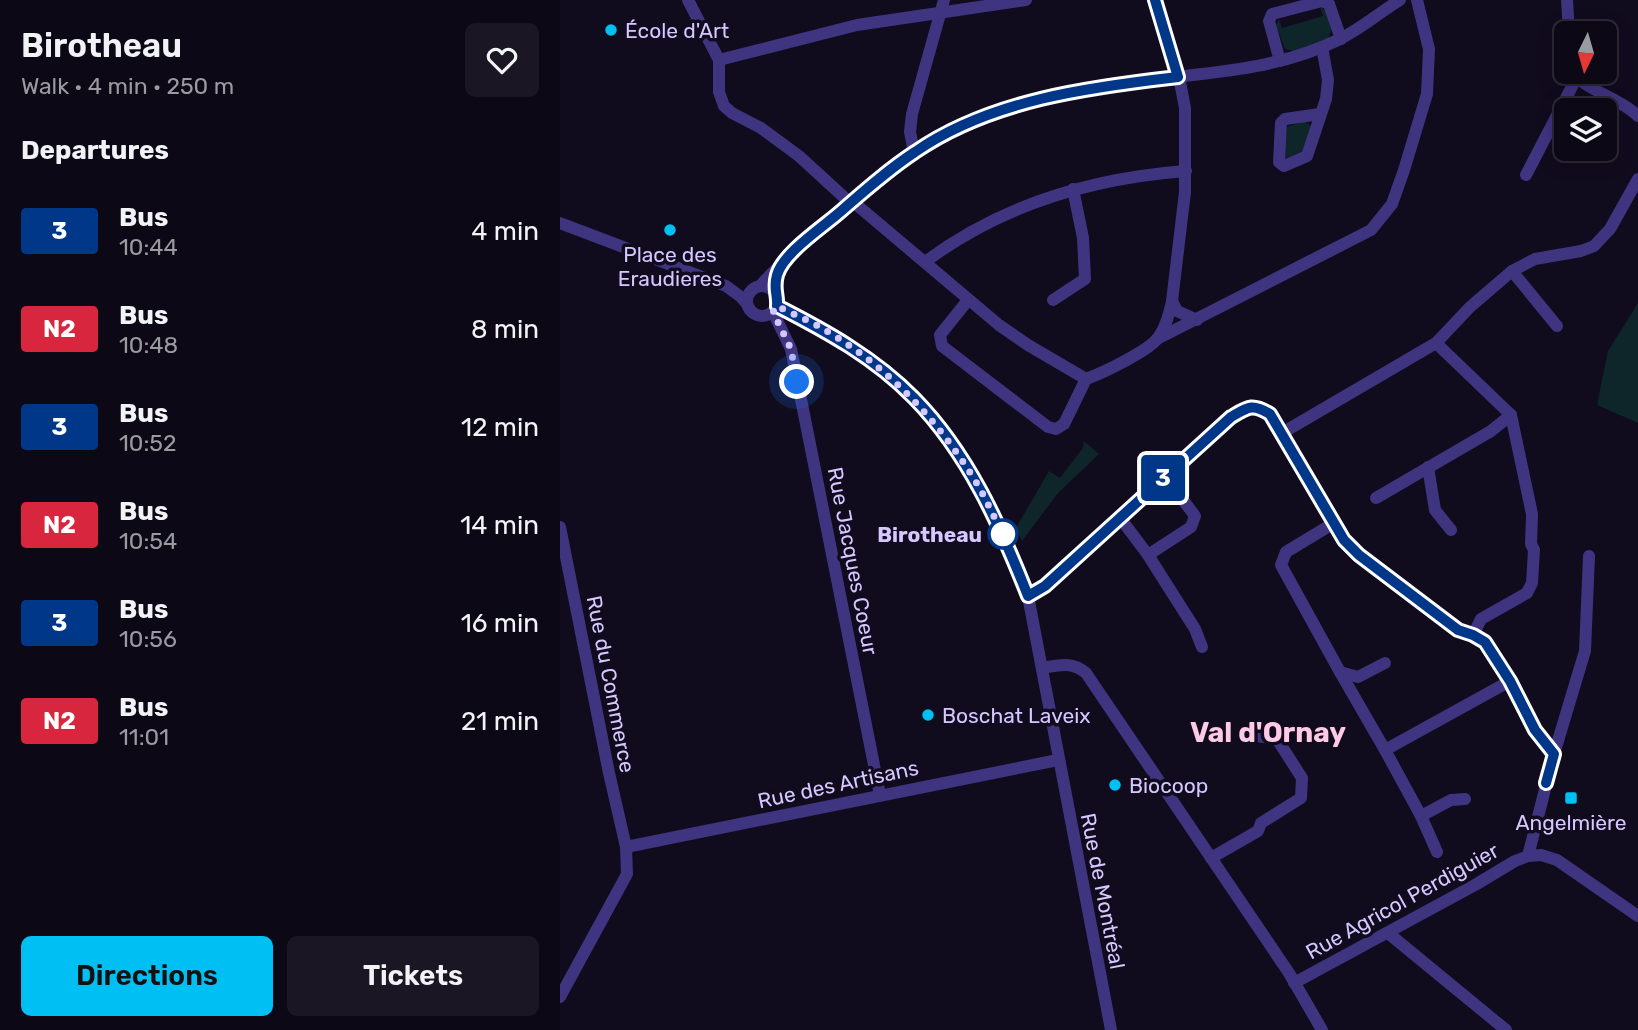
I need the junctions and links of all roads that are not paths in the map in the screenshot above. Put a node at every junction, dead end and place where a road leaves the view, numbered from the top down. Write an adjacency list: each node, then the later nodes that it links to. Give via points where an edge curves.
1 (688, 0): 11 (street)
2 (1026, 0): 7 (street)
3 (1155, 0): 13 (street)
4 (1400, 0): 9 (street)
5 (1417, 0): 37 (street, via 1429,50 1427,94 1392,204 1371,230)
6 (1567, 0): 8 (street)
7 (942, 6): 11 (street); 18 (street, via 912,114)
8 (1568, 21)
9 (1341, 39): 10 (street); 12 (street, via 1329,4 1322,1 1272,14 1269,21)
10 (1322, 47): 12 (street); 17 (street, via 1328,80)
11 (719, 60): 23 (street, via 724,106 790,149)
12 (1280, 61): 13 (street)
13 (1178, 77): 18 (street, via 1051,96 979,119); 19 (street, via 1185,108)
14 (1570, 84): 20 (street)
15 (1592, 84): 16 (street)
16 (1636, 110)
17 (1320, 114): 17 (street, via 1307,156 1284,166 1279,162 1281,123)
18 (914, 152): 23 (street)
19 (1186, 170): 22 (street); 33 (street)
20 (1526, 175)
21 (1638, 179): 27 (street, via 1610,229 1594,246 1535,259)
22 (1073, 189): 25 (street, via 976,229); 32 (street, via 1085,279)
23 (851, 202): 25 (street); 26 (street)
24 (561, 224): 28 (street)
25 (925, 262): 31 (street)
26 (781, 264): 29 (street); 30 (street)
27 (1512, 271): 38 (street); 41 (street)
28 (726, 286): 29 (street); 34 (street)
29 (756, 287): 30 (street); 34 (street, via 747,296)
30 (774, 291): 35 (street)
31 (968, 300): 42 (street, via 1027,345); 42 (street, via 940,335 942,346 1048,427 1064,424)
32 (1053, 300)
33 (1172, 301): 37 (street, via 1177,311); 40 (street)
34 (747, 304): 36 (street)
35 (775, 309): 36 (street); 39 (street, Rue Jacques Coeur); 54 (street, Rue de Montréal, via 826,330 914,398 977,483)
36 (760, 316): 39 (street)
37 (1197, 320): 40 (street)
38 (1557, 326)
39 (785, 337): 65 (street, Rue Jacques Coeur)
40 (1157, 340): 42 (street, via 1107,372)
41 (1436, 343): 43 (street); 44 (street)
42 (1086, 379)
43 (1511, 415): 45 (street); 55 (street, via 1532,513 1532,583 1527,593 1481,619)
44 (1282, 433): 46 (street, via 1270,414 1258,407 1248,408 1231,417); 49 (street)
45 (1428, 467): 47 (street); 51 (street, via 1435,510)
46 (1165, 476): 48 (street); 52 (street, via 1195,516 1191,527)
47 (1376, 498)
48 (1121, 519): 52 (street); 54 (street)
49 (1334, 523): 55 (street, via 1359,555 1458,630); 59 (street, via 1286,552 1281,565)
50 (560, 527): 68 (street, Rue du Commerce)
51 (1451, 530)
52 (1148, 555): 56 (street)
53 (1589, 556): 63 (street, via 1585,651)
54 (1028, 596): 58 (street, Rue de Montréal)
55 (1473, 635): 60 (street, via 1485,642)
56 (1202, 647)
57 (1385, 663): 59 (street, via 1358,677)
58 (1042, 668): 64 (street, Rue de Montréal); 71 (street, via 1068,664 1086,673)
59 (1340, 671): 62 (street)
60 (1510, 681): 62 (street); 63 (street, via 1535,730)
61 (1257, 736): 71 (street, via 1277,739 1302,778 1301,798 1261,823 1258,831)
62 (1385, 750): 67 (street)
63 (1554, 754): 70 (street)
64 (1058, 760): 65 (street, Rue des Artisans); 76 (street, Rue de Montréal)
65 (880, 795): 68 (street, Rue des Artisans)
66 (1465, 799): 67 (street, via 1451,800)
67 (1421, 816): 69 (street)
68 (626, 847): 75 (street, Rue du Commerce, via 627,874)
69 (1437, 852)
70 (1528, 856): 72 (street, Rue Agricol Perdiguier, via 1557,860); 73 (street, Rue Agricol Perdiguier)
71 (1211, 858): 74 (street)
72 (1638, 916)
73 (1388, 933): 74 (street, Rue Agricol Perdiguier); 78 (street)
74 (1294, 983): 77 (street)
75 (560, 997)
76 (1111, 1030)
77 (1322, 1030)
78 (1506, 1030)

